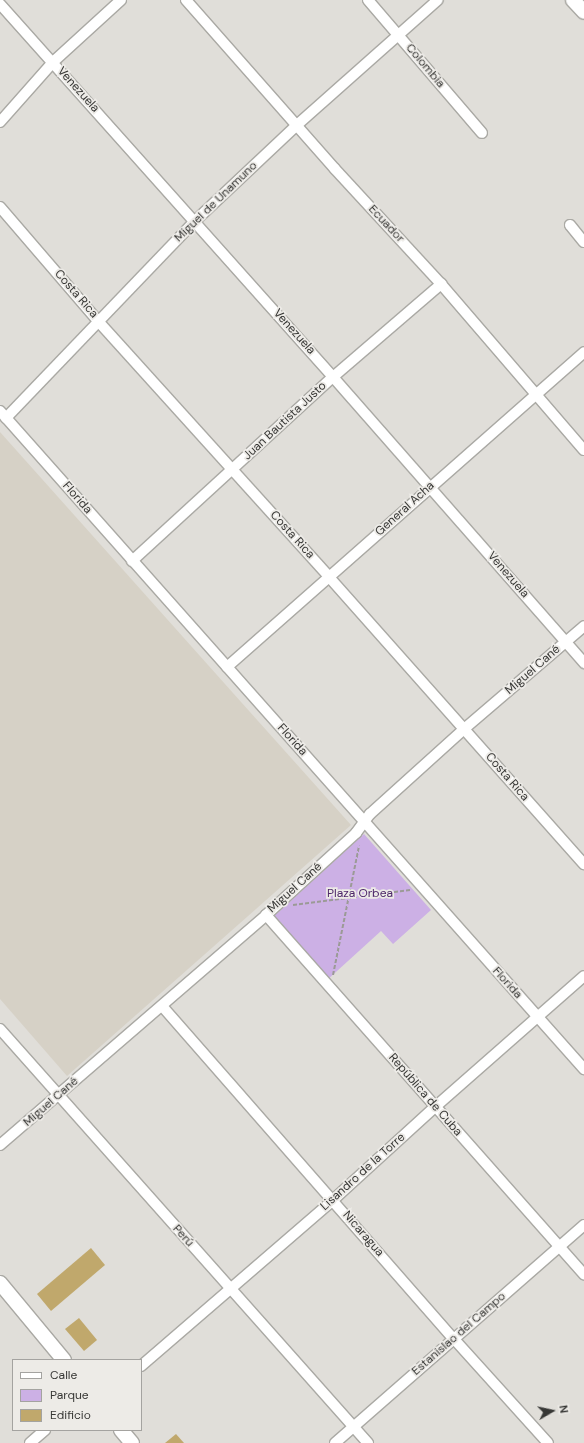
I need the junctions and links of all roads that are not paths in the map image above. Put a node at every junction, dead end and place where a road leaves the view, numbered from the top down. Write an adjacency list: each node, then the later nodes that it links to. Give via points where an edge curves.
1 (121, 0): 9 (street)
2 (186, 0): 11 (street, Ecuador)
3 (368, 0): 8 (street, Colombia)
4 (438, 0): 8 (street, Miguel de Unamuno)
5 (573, 0): 7 (main road)
6 (0, 4): 9 (street, Venezuela)
7 (584, 12)
8 (399, 35): 11 (street, Miguel de Unamuno); 12 (street, Colombia)
9 (53, 62): 10 (street); 14 (street, Venezuela)
10 (0, 122)
11 (298, 125): 14 (street, Miguel de Unamuno); 17 (street, Ecuador)
12 (482, 133)
13 (0, 207): 18 (street, Costa Rica)
14 (194, 221): 18 (street, Miguel de Unamuno); 20 (street, Venezuela)
15 (570, 225): 16 (street)
16 (584, 242)
17 (441, 284): 20 (street, Juan Bautista Justo); 21 (street, Ecuador)
18 (98, 321): 22 (street, Miguel de Unamuno); 24 (street, Costa Rica)
19 (584, 352): 21 (street, General Acha)
20 (333, 376): 24 (street, Juan Bautista Justo); 25 (street, Venezuela)
21 (536, 394): 23 (street, Ecuador); 25 (street, General Acha)
22 (3, 414): 26 (street, Florida)
23 (584, 450)
24 (233, 469): 26 (street, Juan Bautista Justo); 27 (street, Costa Rica)
25 (430, 487): 27 (street, General Acha); 29 (street, Venezuela)
26 (132, 560): 31 (street, Florida)
27 (329, 577): 31 (street, General Acha); 32 (street, Costa Rica)
28 (584, 626): 29 (street, Miguel Cané)
29 (566, 642): 30 (street, Venezuela); 32 (street, Miguel Cané)
30 (584, 663)
31 (227, 667): 33 (street, Florida)
32 (464, 729): 33 (street, Miguel Cané); 34 (street, Costa Rica)
33 (364, 821): 35 (street, Miguel Cané, via 356,833); 38 (street, Florida)
34 (584, 864)
35 (266, 915): 37 (street, Miguel Cané); 42 (street, República de Cuba)
36 (584, 976): 38 (street, Lisandro de la Torre)
37 (162, 1006): 41 (street, Miguel Cané); 44 (street, Nicaragua)
38 (538, 1017): 40 (street, Florida); 42 (street, Lisandro de la Torre)
39 (0, 1029): 41 (street, Perú)
40 (584, 1069)
41 (58, 1096): 43 (street, Miguel Cané); 49 (street, Perú)
42 (435, 1107): 44 (street, Lisandro de la Torre); 46 (street, República de Cuba)
43 (0, 1145)
44 (333, 1200): 49 (street, Lisandro de la Torre); 50 (street, Nicaragua)
45 (584, 1225): 46 (street, Estanislao del Campo)
46 (559, 1247): 47 (street, República de Cuba); 50 (street, Estanislao del Campo)
47 (584, 1275)
48 (1, 1285): 51 (main road)
49 (230, 1288): 52 (street, Lisandro de la Torre); 53 (street, Perú)
50 (454, 1339): 53 (street, Estanislao del Campo); 60 (street, Nicaragua)
51 (63, 1359)
52 (142, 1365)
53 (353, 1426): 58 (street, Estanislao del Campo); 59 (street, Perú)
54 (44, 1431): 56 (street)
55 (122, 1431): 57 (main road)
56 (30, 1443)
57 (132, 1443)
58 (335, 1443)
59 (368, 1443)
60 (548, 1443)

